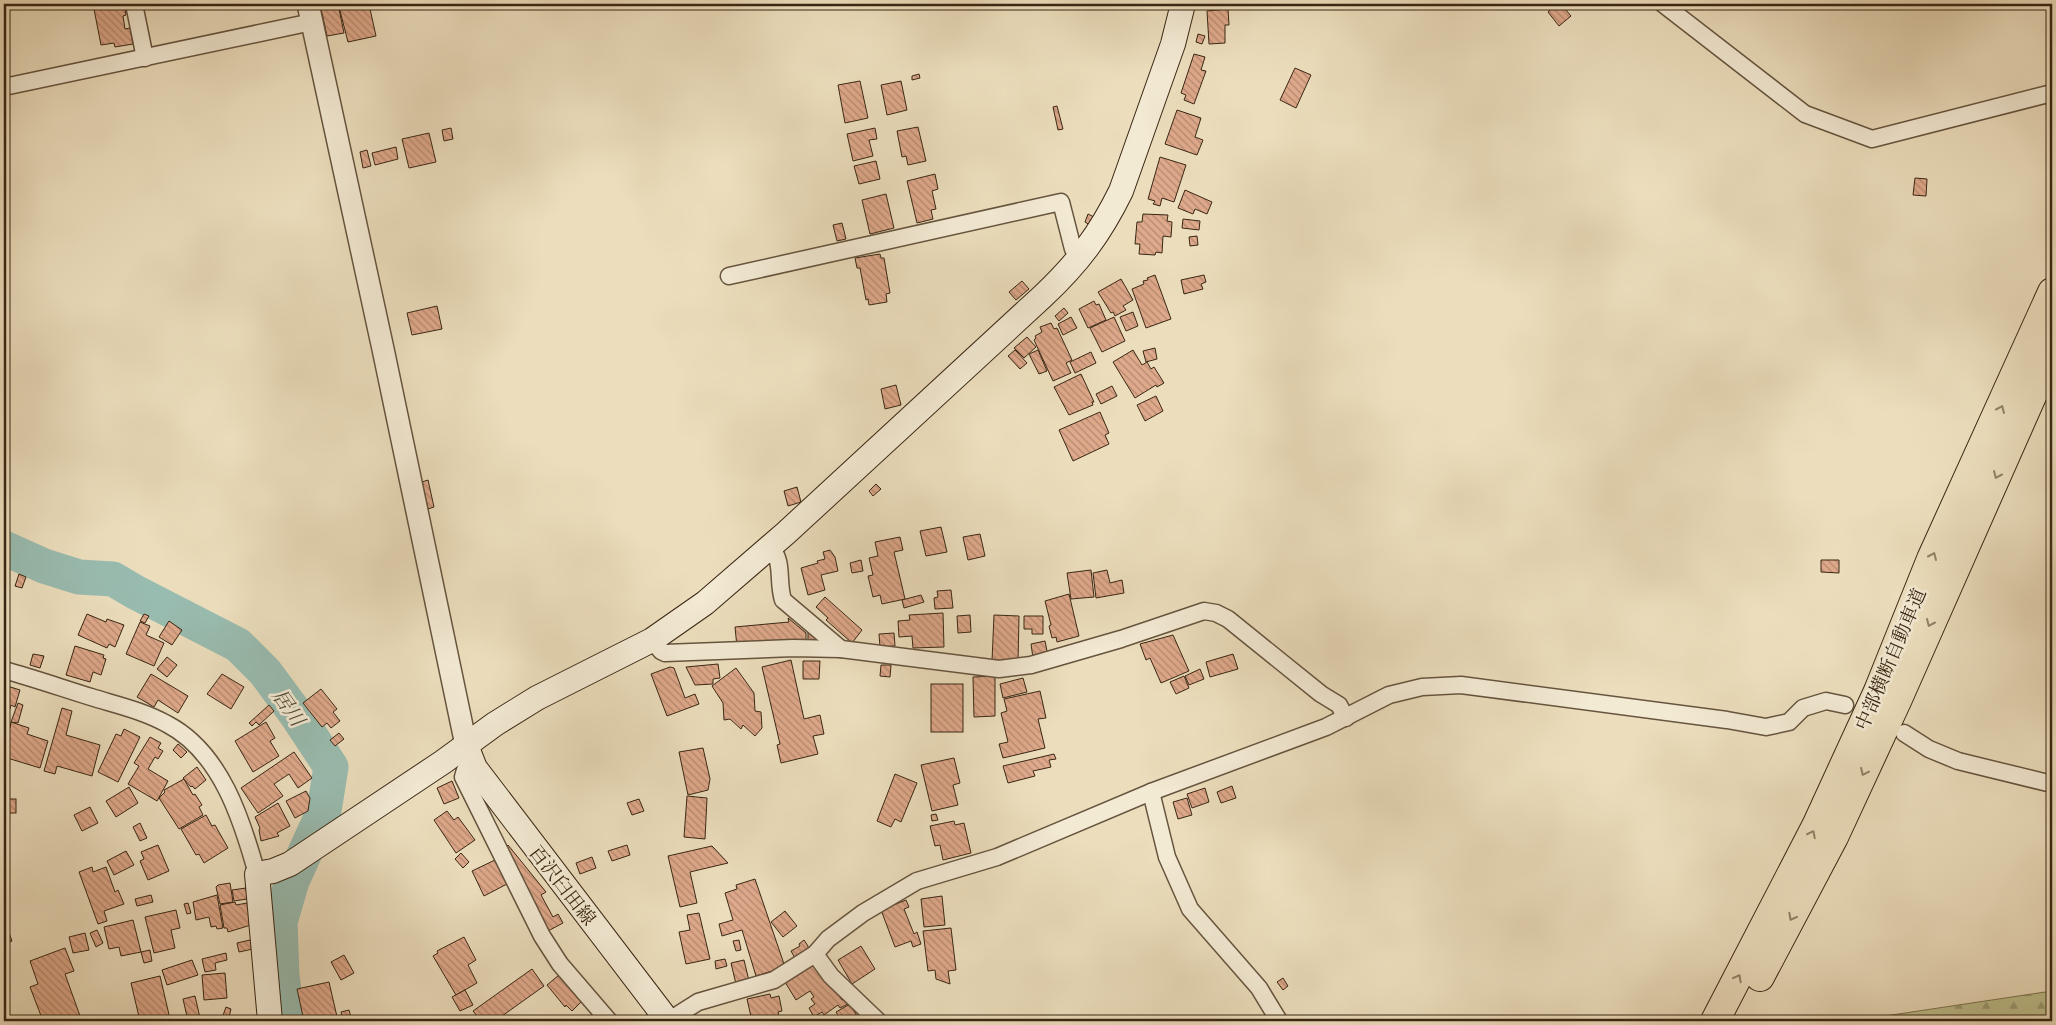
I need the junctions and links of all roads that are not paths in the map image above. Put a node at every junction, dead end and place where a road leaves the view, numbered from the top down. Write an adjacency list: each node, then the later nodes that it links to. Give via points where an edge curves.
1 (134, 4): 5 (street)
2 (1183, 4): 8 (main road, via 1173,44 1132,163 1110,214)
3 (1663, 4): 7 (street, via 1805,114 1872,139)
4 (310, 13): 5 (street); 19 (street)
5 (145, 58): 6 (street)
6 (4, 87)
7 (2052, 93)
8 (1080, 259): 9 (street, via 1073,249 1061,202); 12 (main road)
9 (729, 276)
10 (2052, 292): 29 (highway, 中部横断自動車道, one-way to 10, via 1816,826 1878,692 1931,560)
11 (2052, 351): 30 (highway, 中部横断自動車道, one-way to 30, via 1834,837)
12 (771, 546): 13 (main road, via 705,603); 14 (street, via 780,564 783,600)
13 (652, 640): 14 (street, via 665,653); 19 (main road, via 537,698)
14 (840, 649): 17 (street, via 1012,668 1121,639 1204,611 1228,619 1339,705)
15 (4, 670): 22 (street, via 143,713 168,724 187,739 201,751 225,787 248,840)
16 (1845, 705): 17 (street, via 1826,701 1803,708 1789,722 1766,728 1461,685 1422,687 1389,695)
17 (1346, 718): 21 (street)
18 (1904, 733): 20 (street, via 1929,749 1958,761)
19 (469, 754): 22 (main road, via 290,864); 25 (street, via 464,777 542,936 560,964); 26 (main road, 百沢臼田線, via 540,855)
20 (2052, 784)
21 (1151, 792): 23 (street, via 988,860 917,882 864,913 828,939); 28 (street, via 1167,857 1190,910 1259,988)
22 (257, 874): 24 (main road)
23 (815, 954): 26 (street, via 774,980 698,1002); 27 (street, via 831,976)
24 (270, 1021)
25 (609, 1021)
26 (668, 1021)
27 (878, 1021)
28 (1279, 1021)
29 (1715, 1021)
30 (1734, 1021)

